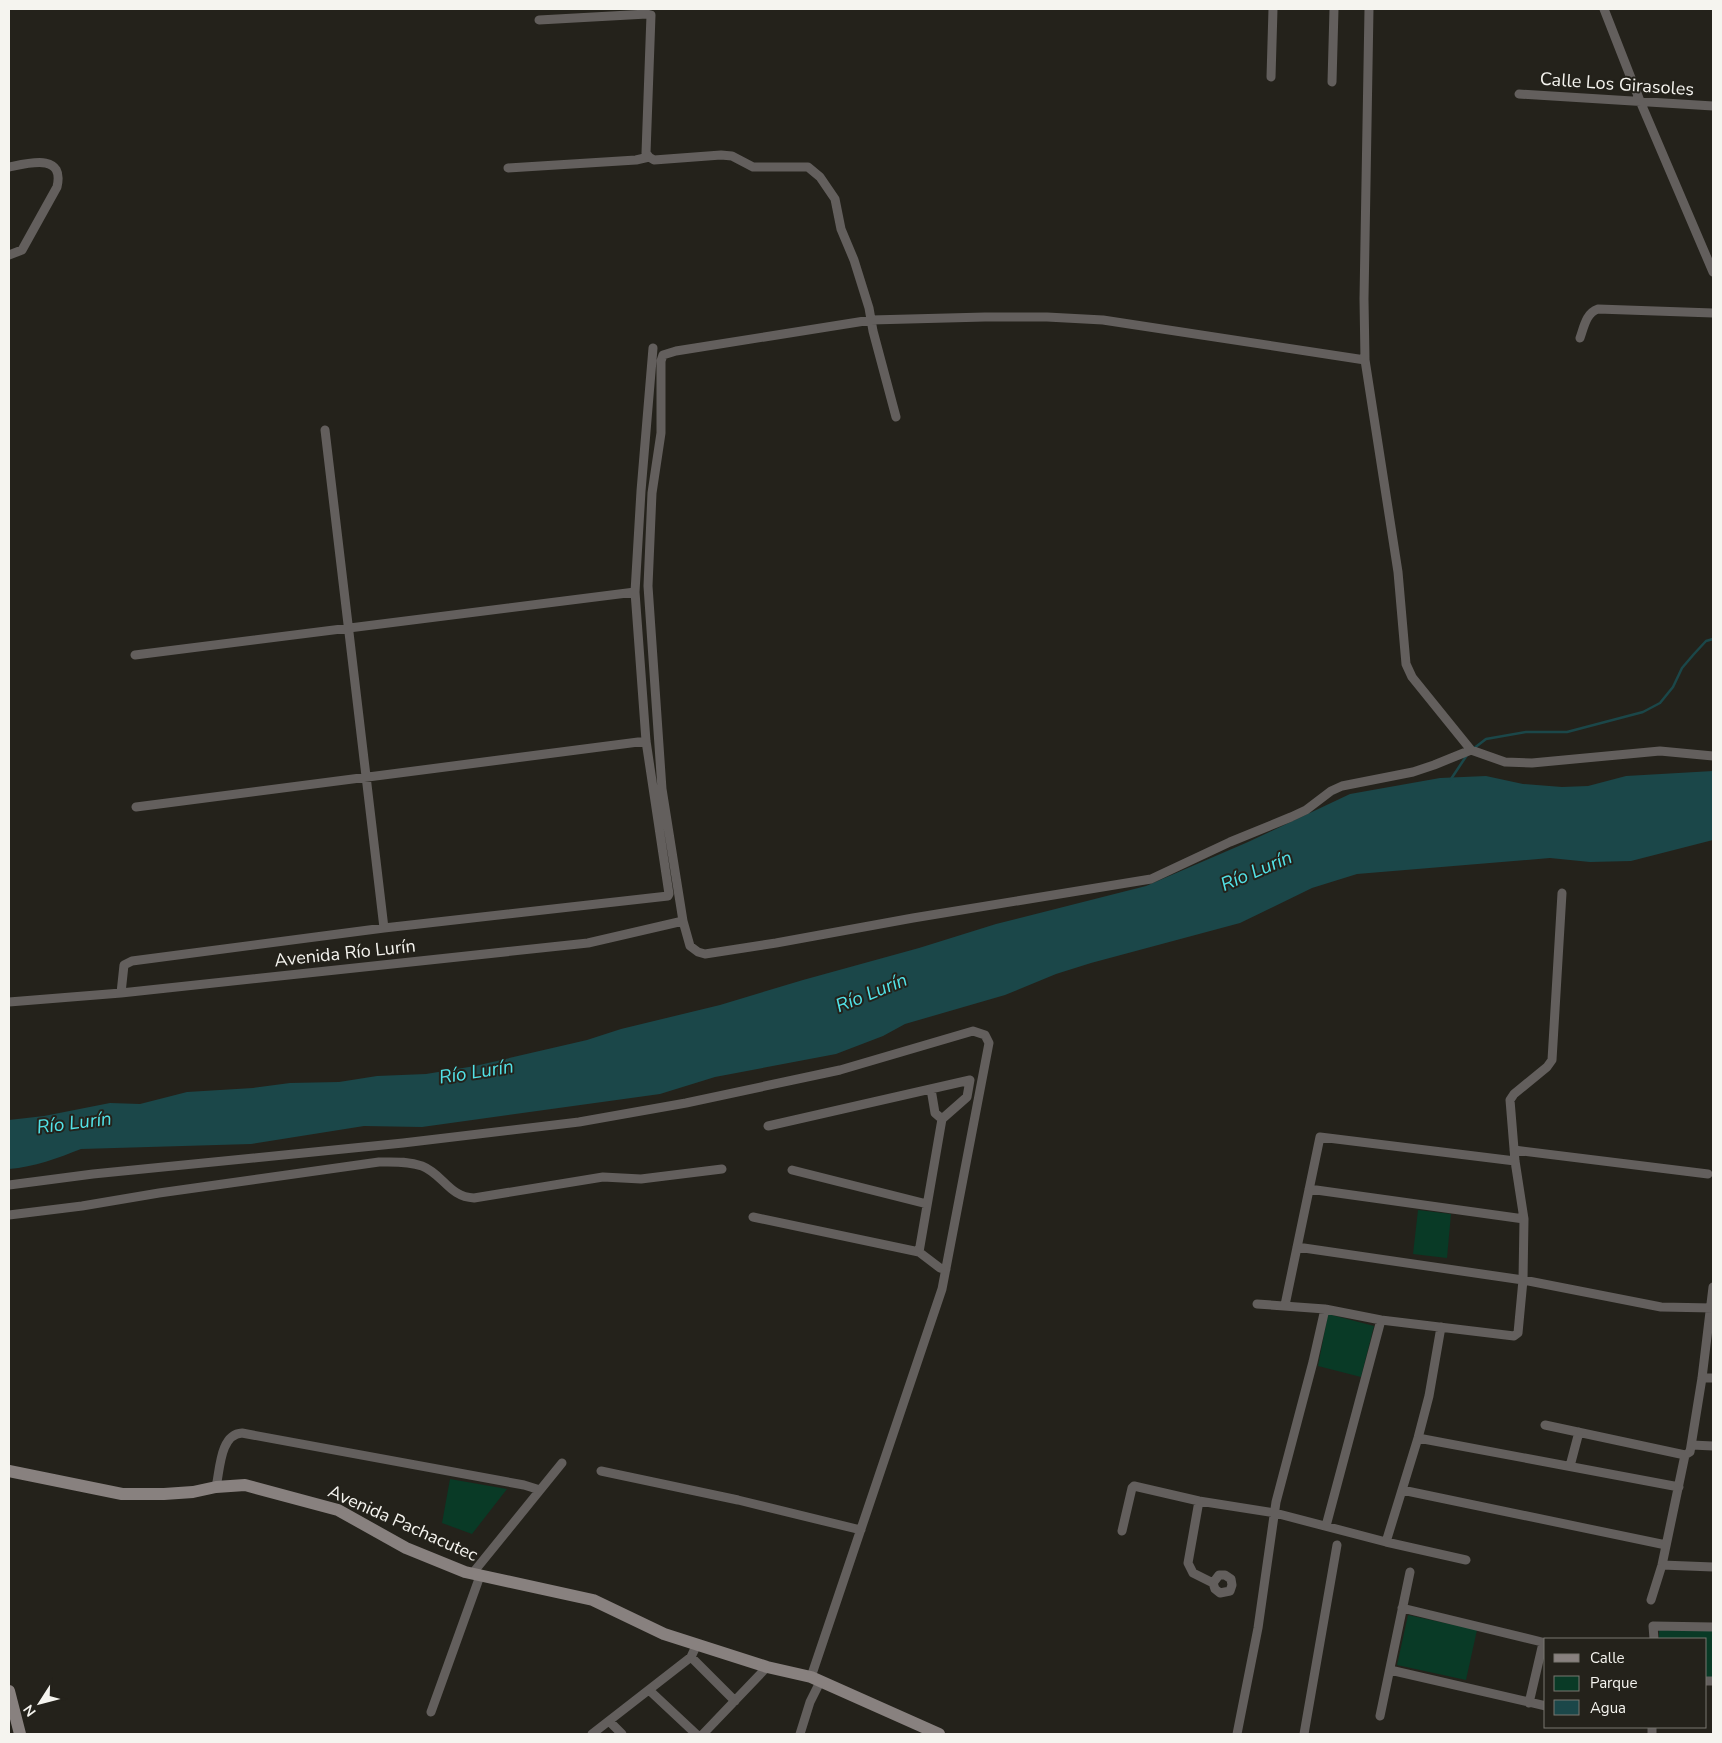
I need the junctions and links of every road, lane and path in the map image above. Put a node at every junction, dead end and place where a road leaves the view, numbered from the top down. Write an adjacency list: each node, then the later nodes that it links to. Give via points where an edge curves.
1 (1273, 9): 6 (street)
2 (1334, 9): 7 (street)
3 (1369, 9): 20 (street)
4 (1604, 9): 9 (street)
5 (539, 20): 11 (street, via 651,15)
6 (1271, 77)
7 (1332, 82)
8 (1519, 94): 9 (street, Calle Los Girasoles)
9 (1640, 101): 10 (street, Calle Los Girasoles); 15 (street)
10 (1713, 106)
11 (648, 157): 13 (street); 17 (street, via 654,160 721,154 753,167 811,168 835,199 841,229 854,260)
12 (9, 167): 14 (street, via 48,163 57,170 59,179 22,250)
13 (508, 168)
14 (9, 255)
15 (1713, 272)
16 (1713, 313): 18 (street, via 1598,309 1588,316)
17 (871, 320): 20 (street, via 985,317 1097,320); 21 (street); 32 (street, via 676,351 663,355 661,361 661,433 652,493 648,586 662,789)
18 (1580, 338)
19 (653, 348): 23 (street)
20 (1365, 360): 27 (street, via 1397,562 1406,664 1412,678)
21 (896, 417)
22 (325, 430): 24 (street)
23 (636, 592): 24 (street); 26 (street)
24 (348, 629): 25 (street); 29 (street)
25 (135, 655)
26 (646, 741): 29 (street); 33 (street, via 668,896)
27 (1471, 750): 28 (street, via 1505,762 1532,763 1660,751); 32 (street, via 1413,772 1342,786 1291,818 1144,880 705,954 690,946)
28 (1713, 756)
29 (366, 778): 30 (street); 33 (street)
30 (136, 807)
31 (1562, 893): 39 (street, via 1554,1053 1550,1063 1511,1097)
32 (683, 921): 34 (street, Avenida Río Lurín, via 588,943)
33 (384, 928): 34 (street, via 132,961 124,965)
34 (121, 993): 35 (street, Avenida Río Lurín)
35 (9, 1002)
36 (931, 1089): 37 (street, via 935,1114); 37 (street, via 970,1080 968,1097); 38 (street)
37 (942, 1119): 46 (street)
38 (768, 1126)
39 (1514, 1150): 40 (street); 43 (street)
40 (1514, 1161): 45 (street, via 1320,1136); 49 (street)
41 (722, 1169): 47 (street, via 640,1179 604,1177 474,1198 456,1193 423,1166 408,1162 379,1162)
42 (792, 1170): 46 (street)
43 (1708, 1174)
44 (9, 1185): 52 (street, via 579,1122 840,1070 973,1031 984,1035 989,1043)
45 (1309, 1189): 49 (street); 50 (street)
46 (927, 1204): 51 (street)
47 (9, 1215)
48 (753, 1217): 51 (street)
49 (1524, 1219): 53 (street)
50 (1298, 1247): 53 (street); 56 (street)
51 (919, 1252): 52 (street)
52 (946, 1269): 80 (street)
53 (1523, 1280): 57 (street, via 1661,1307); 60 (street, via 1517,1335)
54 (1713, 1287): 57 (street)
55 (1257, 1304): 56 (street)
56 (1285, 1306): 58 (street)
57 (1712, 1308): 61 (street)
58 (1325, 1309): 59 (street); 78 (street)
59 (1381, 1320): 60 (street); 79 (street)
60 (1441, 1327): 65 (street)
61 (1702, 1378): 62 (street); 66 (street)
62 (1713, 1378)
63 (1545, 1425): 64 (street)
64 (1579, 1432): 68 (street); 70 (street)
65 (1418, 1438): 70 (street); 76 (street)
66 (1692, 1446): 67 (street); 68 (street)
67 (1713, 1446)
68 (1685, 1455): 74 (street)
69 (562, 1463): 75 (street)
70 (1570, 1466): 74 (street)
71 (9, 1471): 73 (main road, Avenida Pachacutec, via 122,1494 193,1492)
72 (601, 1471): 80 (street)
73 (216, 1487): 75 (street, via 227,1442 242,1433); 89 (main road, Avenida Pachacutec, via 245,1485 338,1510 406,1548)
74 (1679, 1488): 84 (street)
75 (540, 1490): 89 (street)
76 (1402, 1490): 82 (street); 84 (street)
77 (1199, 1501): 78 (street); 81 (street, via 1134,1486); 90 (street, via 1188,1564 1193,1573)
78 (1274, 1513): 79 (street); 116 (street, via 1258,1628)
79 (1326, 1526): 82 (street)
80 (861, 1530): 100 (street)
81 (1122, 1531)
82 (1386, 1542): 85 (street)
83 (1337, 1545): 117 (street)
84 (1666, 1545): 86 (street)
85 (1466, 1560)
86 (1662, 1565): 87 (street); 91 (street)
87 (1713, 1567)
88 (1410, 1572): 92 (street)
89 (476, 1575): 96 (main road, Avenida Pachacutec, via 593,1600 664,1634); 106 (street)
90 (1213, 1583)
91 (1651, 1600)
92 (1402, 1608): 95 (street); 99 (street)
93 (1713, 1627): 94 (street, via 1653,1626)
94 (1654, 1638)
95 (1544, 1643): 104 (street)
96 (697, 1644): 97 (street); 98 (main road, Avenida Pachacutec)
97 (691, 1657): 101 (street); 103 (street)
98 (767, 1667): 100 (main road, Avenida Pachacutec); 103 (street)
99 (1390, 1670): 104 (street); 107 (street)
100 (815, 1680): 114 (street); 115 (main road, Avenida Pachacutec)
101 (649, 1690): 108 (street); 112 (street)
102 (9, 1691): 109 (main road)
103 (735, 1701): 113 (street)
104 (1529, 1703): 105 (street)
105 (1544, 1706)
106 (432, 1712)
107 (1380, 1716)
108 (608, 1721): 110 (street); 111 (street)
109 (20, 1734)
110 (592, 1734)
111 (622, 1734)
112 (696, 1734)
113 (703, 1734)
114 (800, 1734)
115 (939, 1734)
116 (1238, 1734)
117 (1304, 1734)

